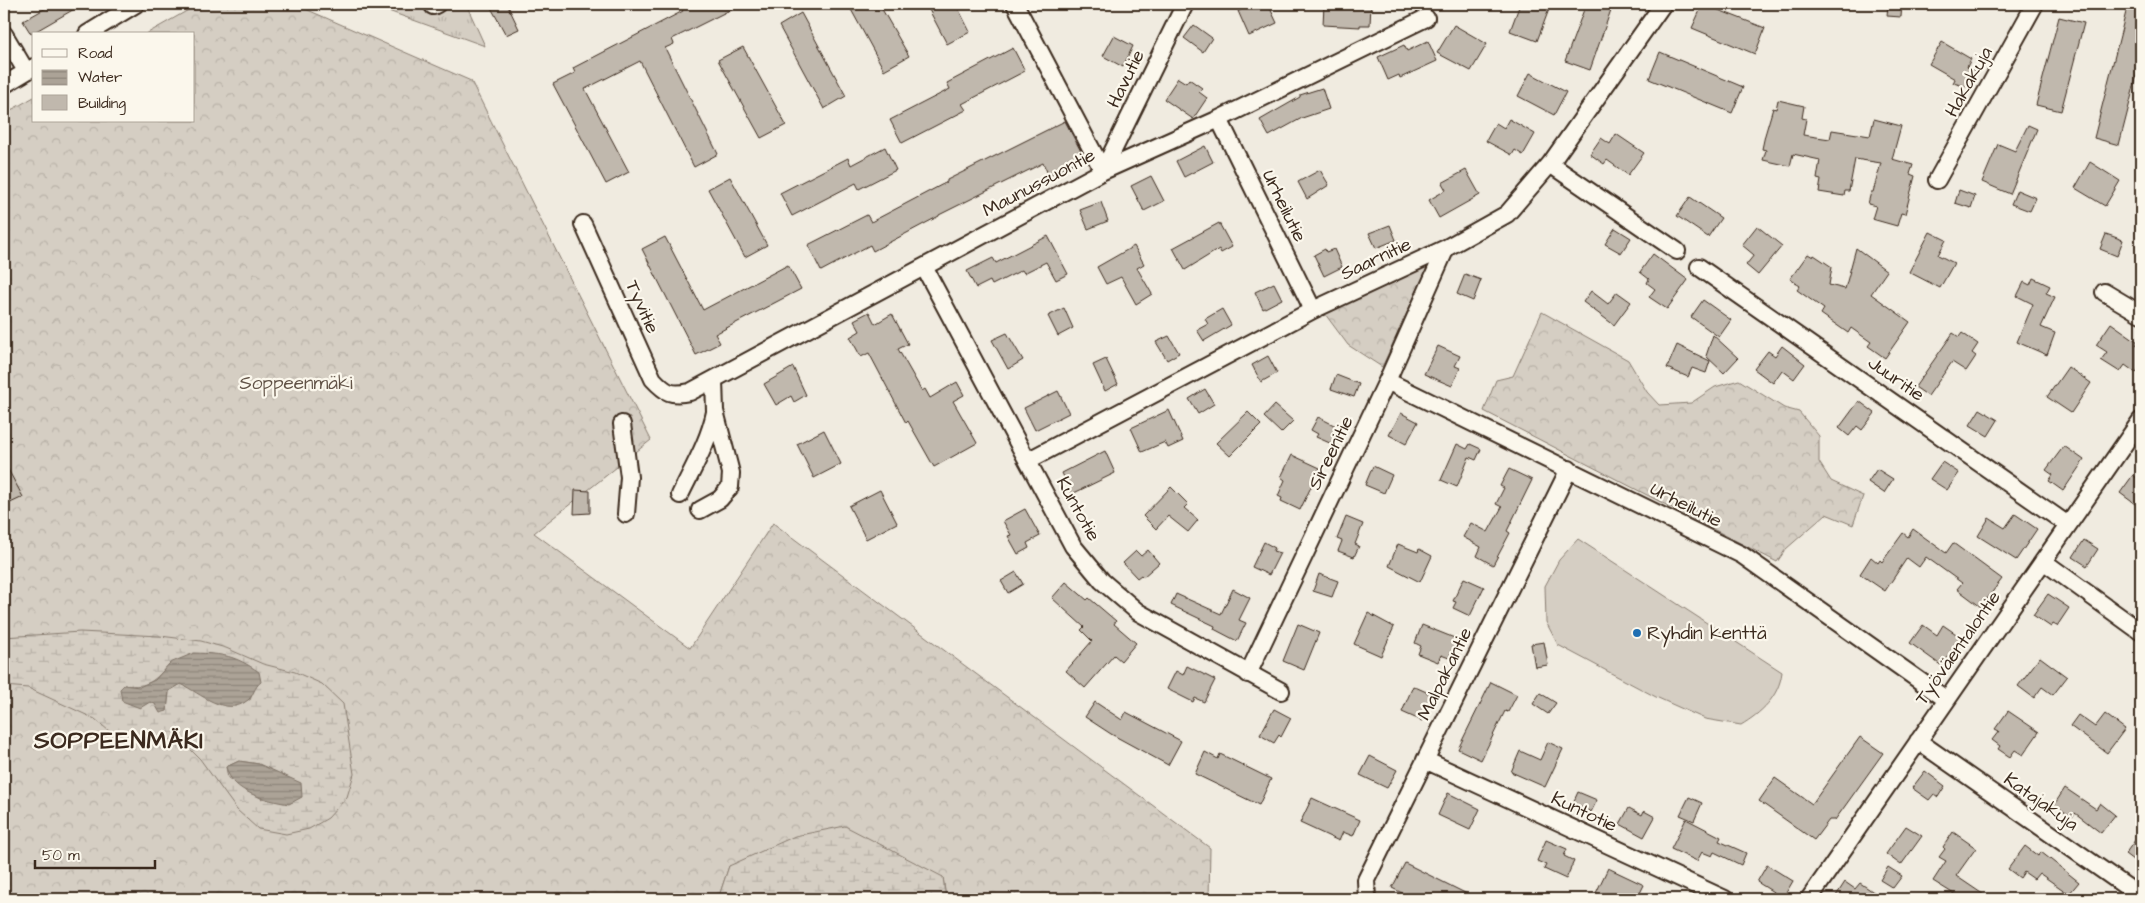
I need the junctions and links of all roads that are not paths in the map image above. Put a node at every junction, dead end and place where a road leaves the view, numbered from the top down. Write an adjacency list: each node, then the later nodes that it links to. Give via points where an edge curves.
1 (136, 4): 7 (street)
2 (1015, 4): 13 (street)
3 (1185, 4): 13 (street, Havutie)
4 (1663, 4): 12 (street, Saarnitie)
5 (2035, 4): 14 (street, Hakakuja)
6 (1426, 18): 11 (street, Maunussuontie)
7 (90, 32)
8 (4, 34): 9 (street)
9 (30, 69): 10 (street)
10 (4, 85)
11 (1219, 119): 13 (street, Maunussuontie); 21 (street, Urheilutie)
12 (1550, 164): 16 (street, Saarnitie, via 1507,214); 17 (street)
13 (1103, 171): 18 (street, Maunussuontie)
14 (1937, 180)
15 (582, 224): 25 (street, Tyvitie, via 653,379 664,390)
16 (1446, 248): 21 (street, Saarnitie); 24 (street, Sireenitie)
17 (1676, 251)
18 (924, 267): 23 (street, Maunussuontie); 29 (street, Kuntotie)
19 (1699, 267): 34 (street, Juuritie)
20 (2104, 292): 22 (street)
21 (1313, 310): 29 (street, Saarnitie)
22 (2141, 314)
23 (714, 380): 25 (street, Maunussuontie, via 690,392); 26 (street)
24 (1388, 381): 30 (street, Urheilutie); 37 (street, Sireenitie)
25 (677, 394)
26 (715, 411): 31 (street, via 709,433); 32 (street, via 731,473 730,487 720,499)
27 (2141, 420): 34 (street, Työväentalontie)
28 (622, 424): 33 (street, via 629,477)
29 (1029, 460): 37 (street, Kuntotie, via 1074,546 1102,582 1138,612)
30 (1569, 469): 39 (street, Urheilutie, via 1742,555); 41 (street, Malpakantie)
31 (680, 495)
32 (700, 510)
33 (626, 514)
34 (2068, 525): 35 (street, Työväentalontie)
35 (2043, 561): 36 (street); 39 (street, Työväentalontie)
36 (2141, 632)
37 (1248, 674): 38 (street, Kuntotie)
38 (1280, 691)
39 (1947, 700): 40 (street, Työväentalontie)
40 (1918, 741): 42 (street, Katajakuja); 45 (street, Työväentalontie)
41 (1425, 760): 43 (street, Malpakantie, via 1366,880); 44 (street, Kuntotie)
42 (2141, 896)
43 (1367, 899)
44 (1725, 899)
45 (1809, 899)

